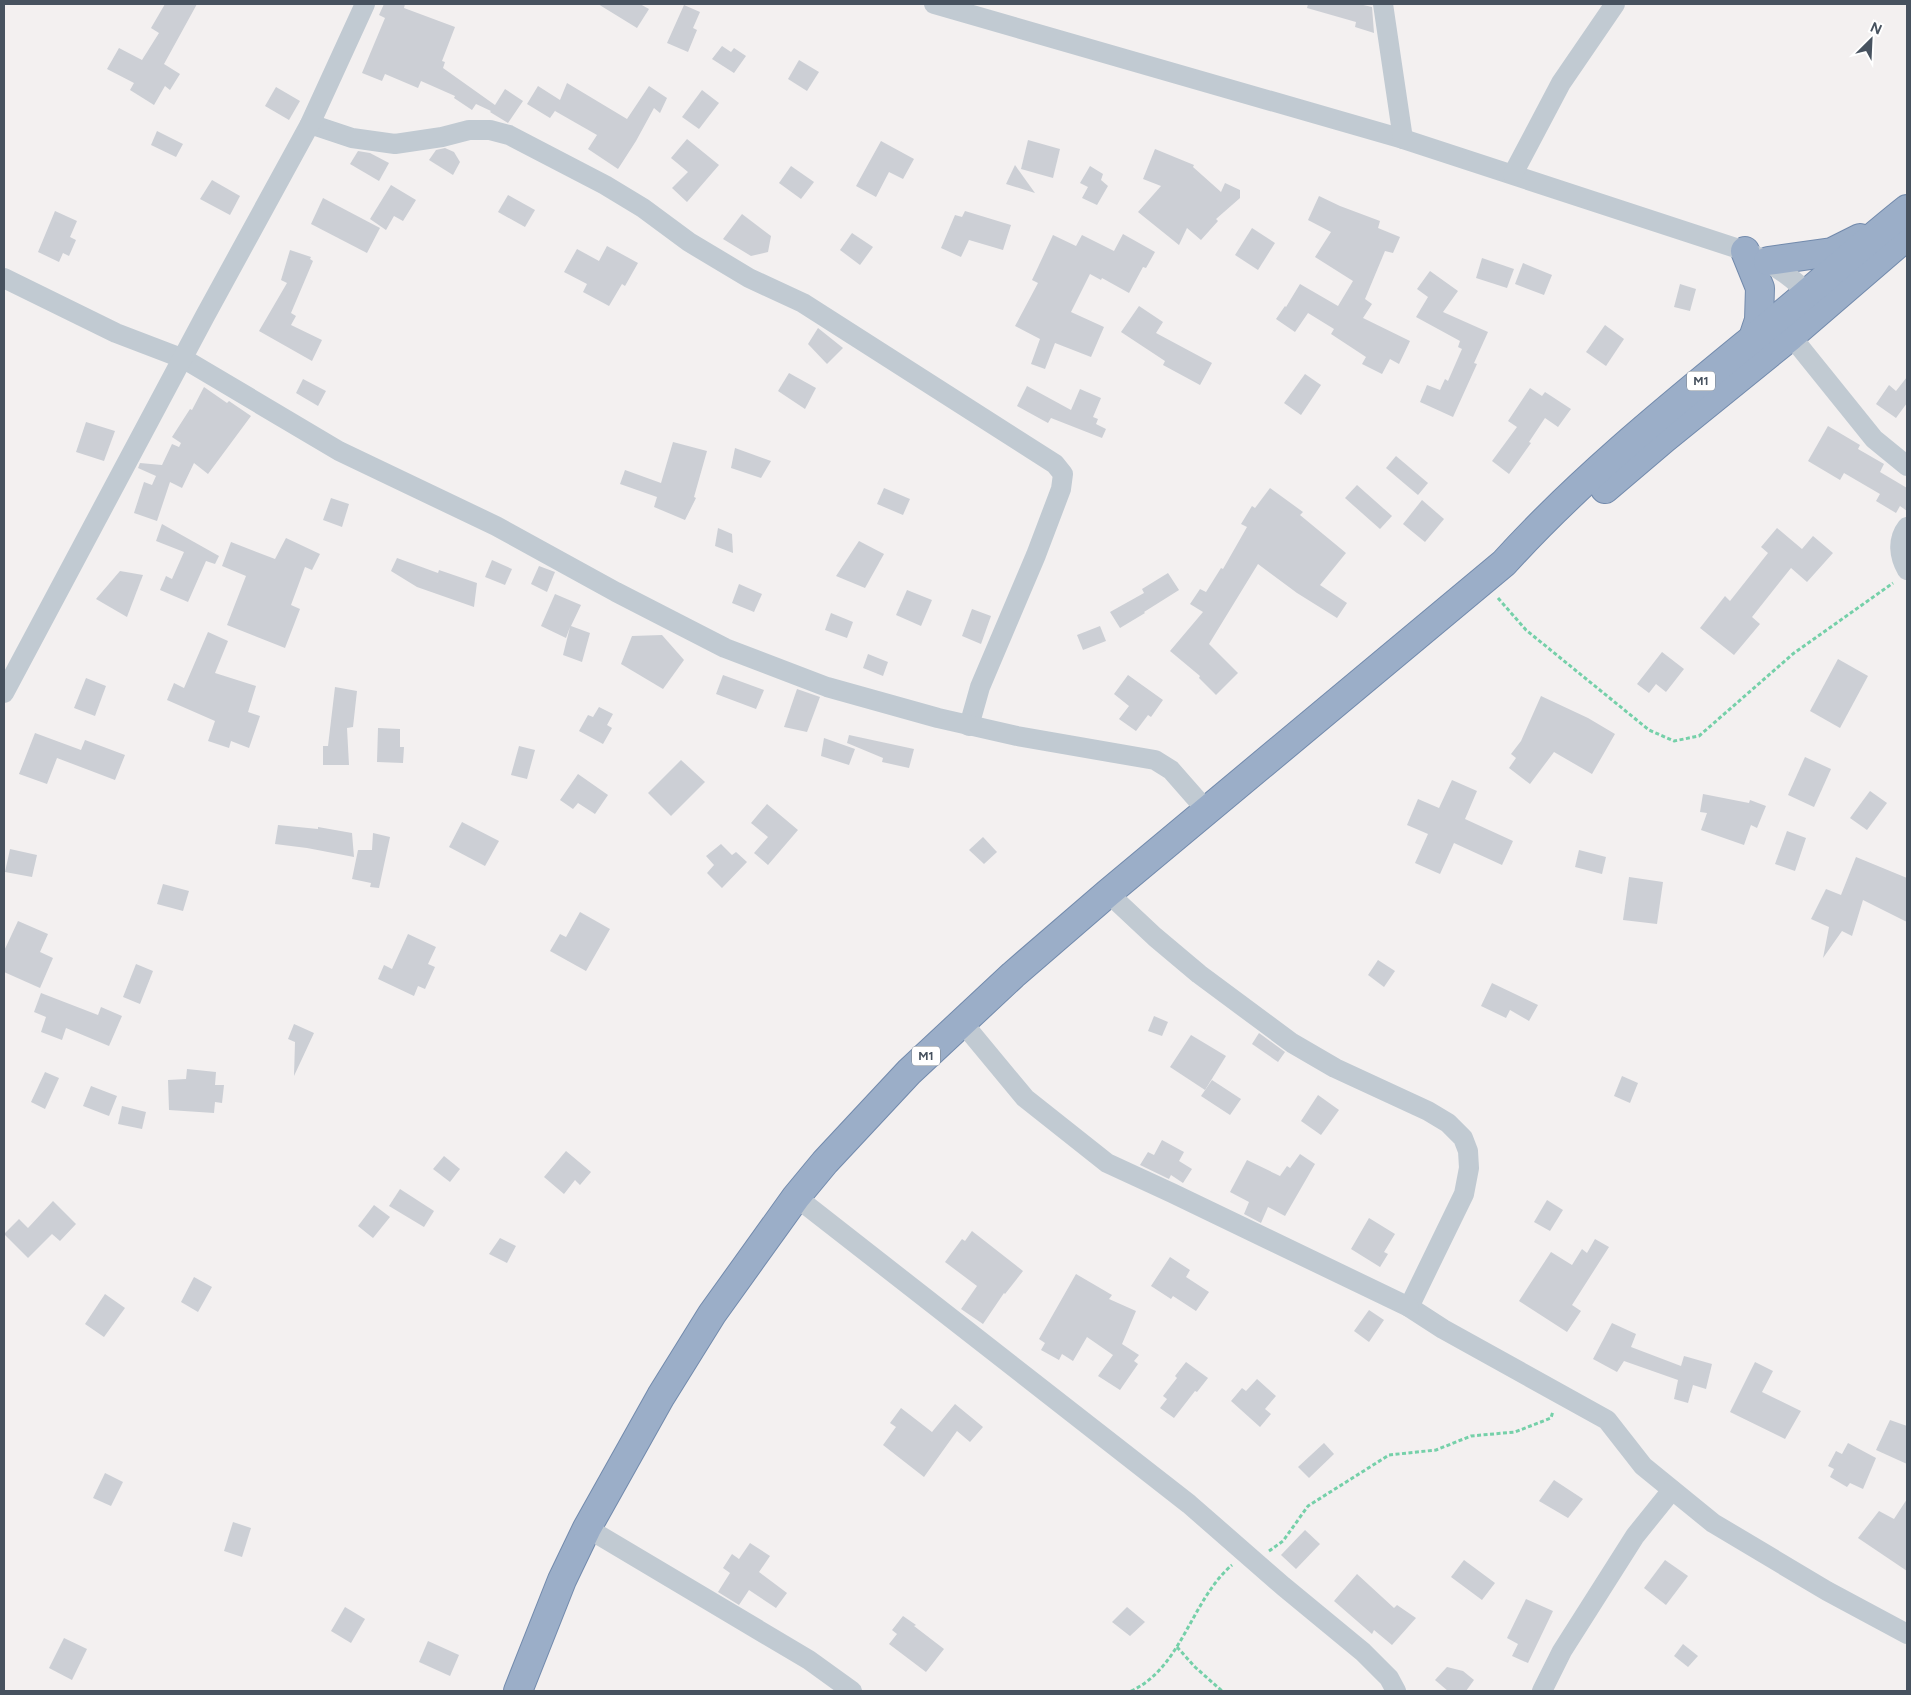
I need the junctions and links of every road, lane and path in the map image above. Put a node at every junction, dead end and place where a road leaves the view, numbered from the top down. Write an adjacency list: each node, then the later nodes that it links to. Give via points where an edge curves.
1 (365, 4): 5 (street)
2 (934, 4): 6 (street)
3 (1383, 4): 6 (street)
4 (1615, 4): 7 (street, via 1561,83)
5 (310, 124): 14 (street); 21 (street, via 352,138 395,144 442,138 469,130 490,130 509,135 620,194 689,242 749,278 803,303 1055,464 1063,474 1061,489 980,687)
6 (1403, 139): 7 (street)
7 (1512, 174): 9 (street)
8 (1903, 221): 9 (highway, via 1832,252); 11 (highway, M1)
9 (1756, 256): 11 (street, via 1794,280); 13 (highway, via 1759,320)
10 (4, 278): 14 (street, via 116,333)
11 (1814, 302): 12 (highway, M1); 13 (highway, M1)
12 (1791, 336): 15 (street, via 1874,439); 17 (highway, M1, via 1539,544)
13 (1753, 338): 17 (highway, M1, via 1573,493)
14 (184, 359): 20 (street); 21 (street, via 339,451 496,526 724,648 827,687)
15 (1907, 466)
16 (1907, 527): 18 (street, via 1900,544)
17 (1504, 563): 19 (highway, M1)
18 (1904, 574): 19 (path, via 1794,653 1699,736 1674,741 1649,730 1526,630)
19 (1483, 581): 22 (highway, M1)
20 (4, 693)
21 (969, 726): 22 (street, via 1155,760 1171,770)
22 (1208, 811): 23 (highway, M1)
23 (1108, 893): 24 (highway, M1); 26 (street, via 1199,974 1292,1044 1428,1111 1448,1123 1463,1138 1469,1168 1464,1194)
24 (962, 1022): 25 (highway, M1, via 909,1072); 26 (street, via 1025,1098 1107,1163)
25 (796, 1197): 29 (highway, M1, via 712,1314); 30 (street, via 1189,1504)
26 (1410, 1306): 27 (street, via 1443,1329)
27 (1558, 1393): 28 (street, via 1607,1420 1643,1466); 30 (path, via 1551,1418 1515,1432 1471,1436 1436,1450 1389,1455 1308,1506 1283,1542)
28 (1672, 1490): 31 (street, via 1713,1523); 38 (street, via 1635,1536 1562,1651)
29 (586, 1528): 33 (highway, M1); 34 (street, via 809,1660)
30 (1249, 1557): 32 (path, via 1242,1557 1219,1577 1198,1607); 37 (street, via 1363,1652 1389,1678)
31 (1907, 1634)
32 (1177, 1647): 35 (path, via 1164,1666); 36 (path)
33 (518, 1691)
34 (852, 1691)
35 (1131, 1691)
36 (1222, 1691)
37 (1396, 1691)
38 (1542, 1691)

